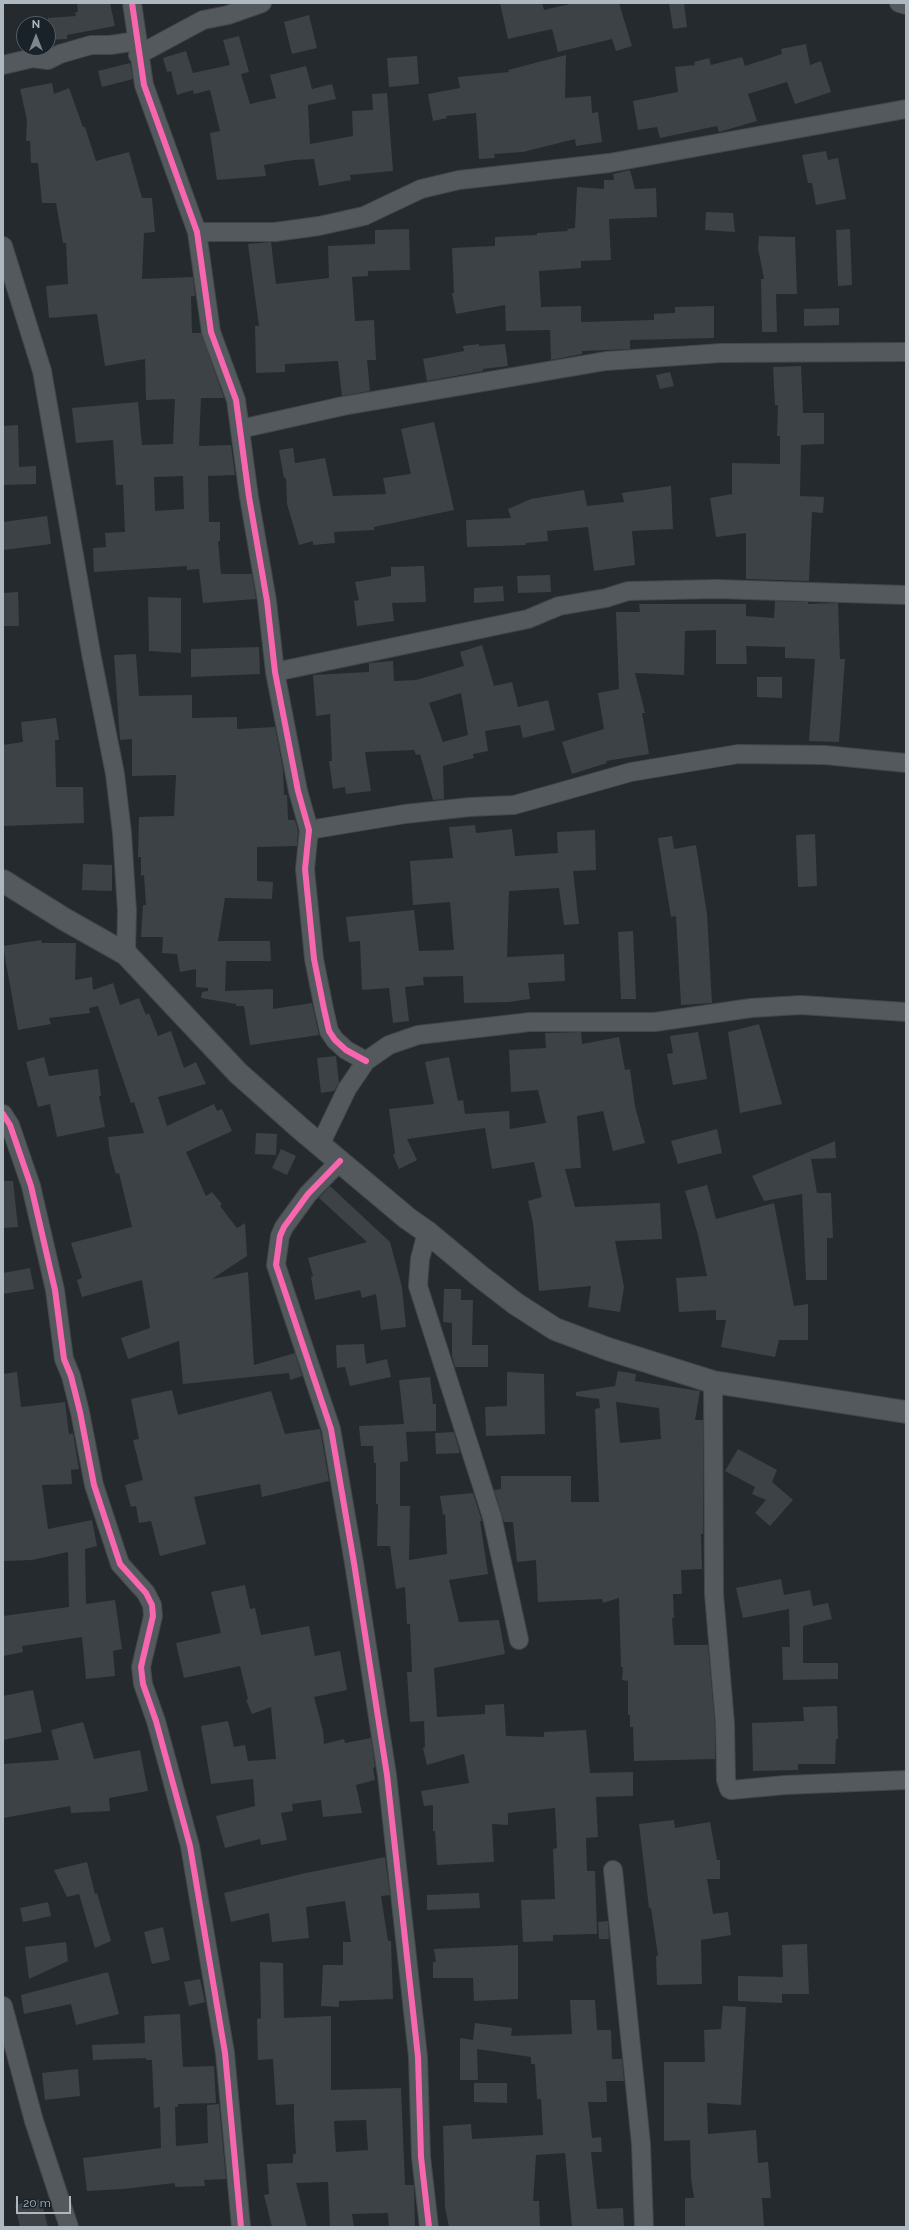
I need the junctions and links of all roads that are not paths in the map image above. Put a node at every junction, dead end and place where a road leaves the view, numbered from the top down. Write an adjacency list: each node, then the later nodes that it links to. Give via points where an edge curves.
1 (132, 3): 5 (street)
2 (262, 3): 5 (street, via 228,15 203,20)
3 (898, 3): 4 (street)
4 (906, 5)
5 (138, 48): 6 (street, via 91,45 48,60 33,58); 8 (street, via 144,85)
6 (3, 65)
7 (906, 109): 8 (street, via 609,163 459,180 421,189 364,216 319,226 275,232)
8 (197, 232): 11 (street, via 211,332 236,400)
9 (3, 246): 17 (street, via 42,371 91,653 115,774 123,841 127,911)
10 (906, 352): 11 (street, via 721,353 606,361 344,406)
11 (240, 430): 13 (street, via 267,601)
12 (906, 595): 13 (street, via 644,589 559,606 528,619)
13 (274, 672): 15 (street, via 298,791)
14 (906, 763): 15 (street, via 825,755 738,754 631,772 514,805 405,814)
15 (309, 830): 19 (street, via 305,869 314,959 329,1031 346,1050)
16 (3, 881): 17 (street)
17 (126, 954): 21 (street, via 238,1073)
18 (906, 1012): 19 (street, via 801,1005 751,1008 646,1022 530,1022 418,1035 389,1045)
19 (366, 1061): 21 (street, via 347,1089)
20 (3, 1114): 31 (street, via 10,1125 31,1186 55,1290 64,1359 80,1412 94,1485 120,1564 146,1593 152,1605 153,1616 141,1667 143,1684 156,1721 191,1854 225,2053)
21 (320, 1145): 22 (street)
22 (340, 1161): 23 (street, via 407,1218); 32 (street, via 308,1194 284,1227 276,1265 331,1429 354,1563 386,1775 417,2049)
23 (428, 1232): 24 (street, via 510,1300 555,1329 608,1349); 26 (street, via 420,1259 418,1286 492,1517)
24 (714, 1382): 25 (street); 27 (street, via 714,1594 728,1788 731,1790)
25 (906, 1412)
26 (519, 1640)
27 (906, 1780)
28 (613, 1870): 33 (street, via 641,2144)
29 (3, 2006): 30 (street, via 34,2121)
30 (69, 2227)
31 (241, 2227)
32 (428, 2227)
33 (644, 2227)

